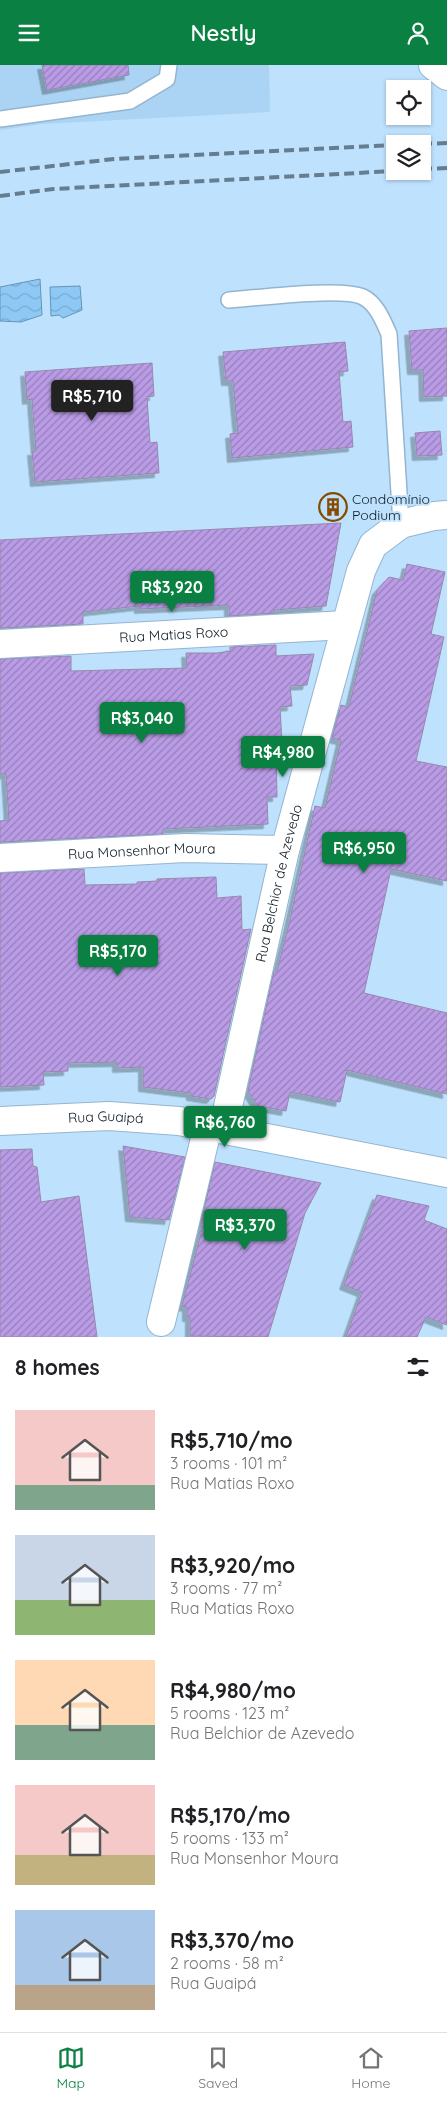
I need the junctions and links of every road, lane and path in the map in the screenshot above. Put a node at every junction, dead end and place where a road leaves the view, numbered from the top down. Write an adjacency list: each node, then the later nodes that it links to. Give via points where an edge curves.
1 (169, 65): 4 (lane, via 167,79 130,101)
2 (433, 65): 3 (street)
3 (447, 76)
4 (0, 119)
5 (229, 300): 7 (lane, via 341,292 364,297 380,313 389,334)
6 (447, 515): 7 (street, Rua Belchior de Azevedo)
7 (401, 524): 8 (street, Rua Belchior de Azevedo, via 373,545)
8 (346, 625): 9 (street, Rua Matias Roxo); 10 (street, Rua Belchior de Azevedo)
9 (0, 644)
10 (285, 850): 11 (street, Rua Monsenhor Moura, via 186,849); 13 (street, Rua Belchior de Azevedo)
11 (0, 859)
12 (0, 1121): 13 (street, Rua Guaipá, via 108,1116 179,1121)
13 (216, 1128): 14 (street, Rua Guaipá); 15 (street, Rua Belchior de Azevedo)
14 (447, 1173)
15 (161, 1322)

